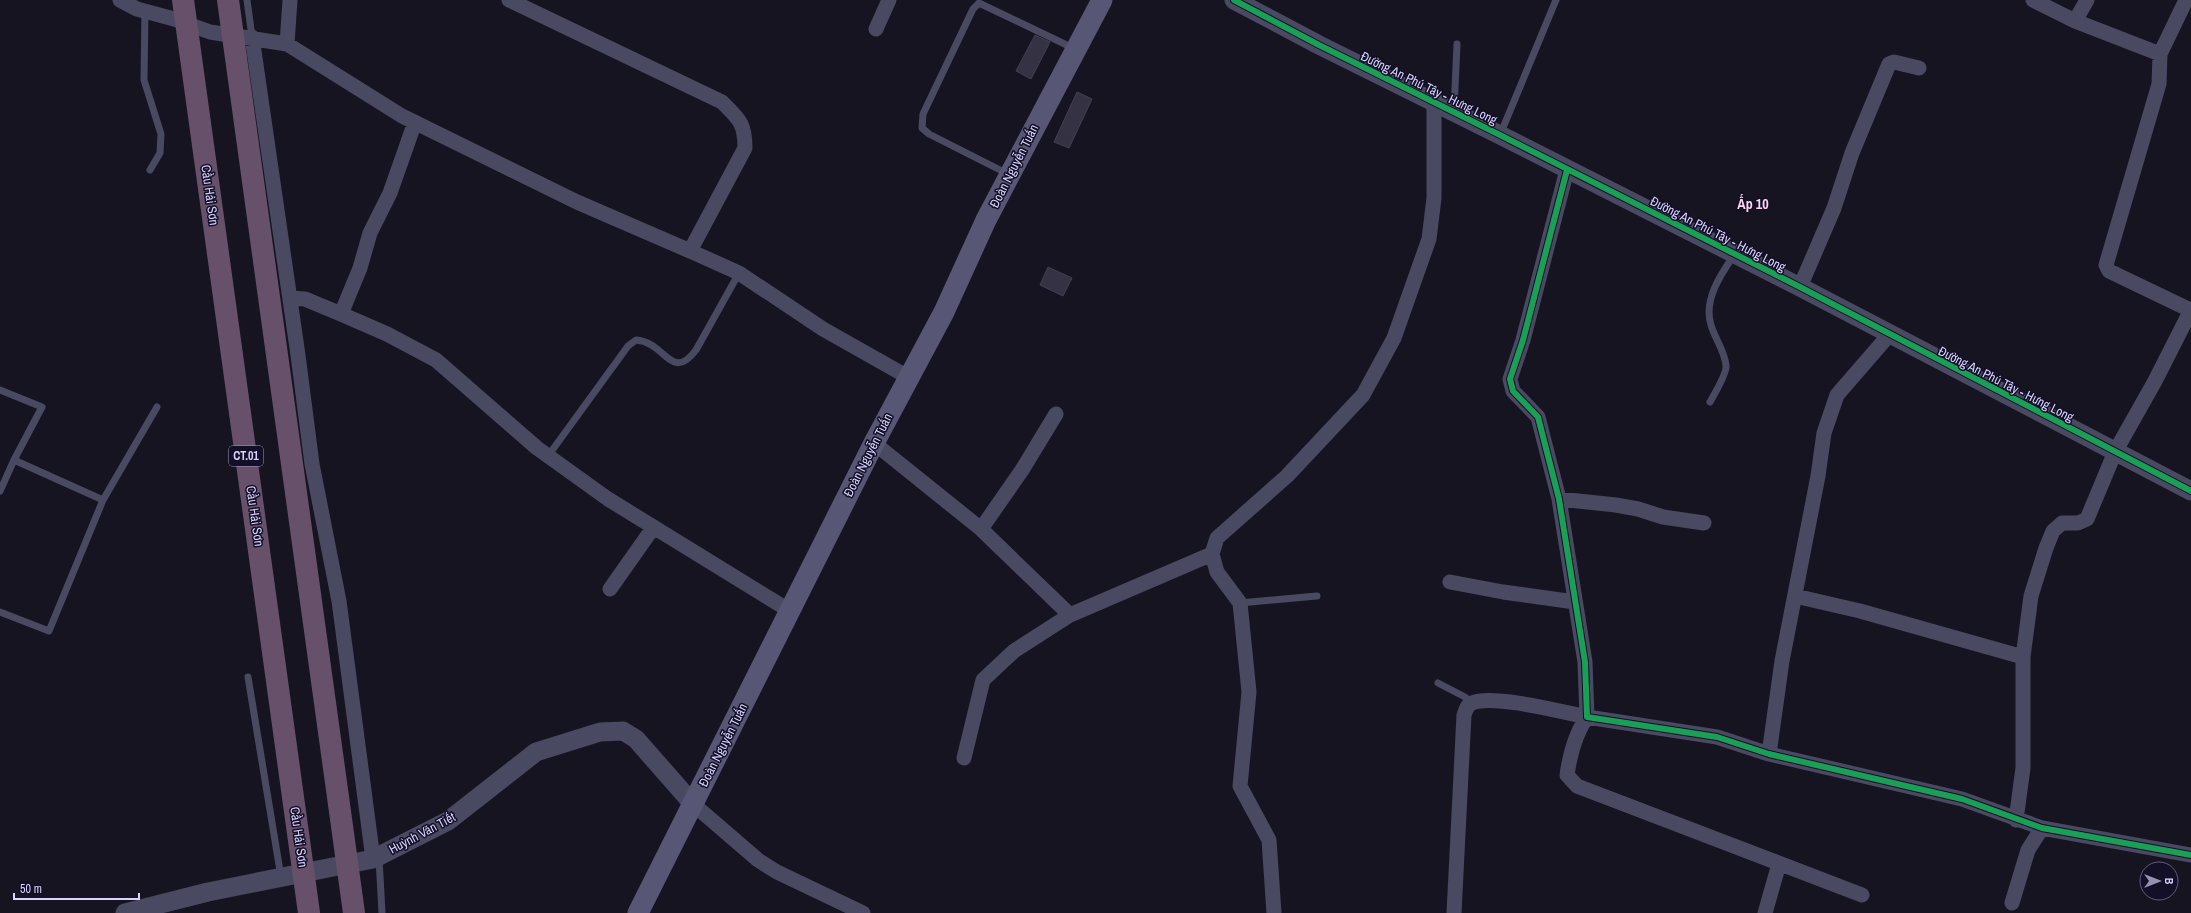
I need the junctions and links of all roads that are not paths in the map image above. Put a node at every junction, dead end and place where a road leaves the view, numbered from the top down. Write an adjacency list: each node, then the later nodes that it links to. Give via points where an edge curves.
1 (120, 0): 14 (street)
2 (183, 0): 80 (highway, Cầu Hải Sơn / CT.01, bridge)
3 (228, 0): 81 (highway, bridge)
4 (247, 0): 17 (lane)
5 (290, 0): 18 (street)
6 (509, 0): 30 (street, via 722,102 737,117 745,130 745,148)
7 (889, 0): 16 (street)
8 (1102, 0): 20 (main road, Đoàn Nguyễn Tuấn)
9 (1234, 0): 23 (street, Đường An Phú Tây - Hưng Long)
10 (1556, 0): 26 (lane)
11 (2033, 0): 15 (street)
12 (2087, 0): 15 (street)
13 (2186, 0): 21 (street)
14 (145, 11): 17 (street, via 210,32); 27 (lane, via 144,80 161,134 160,153)
15 (2075, 21): 21 (street)
16 (876, 29)
17 (252, 37): 18 (street); 34 (street)
18 (287, 44): 25 (street)
19 (1457, 44): 24 (lane)
20 (1075, 49): 29 (main road, Đoàn Nguyễn Tuấn); 29 (lane, via 979,3 973,9 923,114 922,128)
21 (2160, 54): 43 (street, via 2159,84 2106,265 2109,271 2188,309 2189,314)
22 (1919, 68): 33 (street, via 1894,62 1889,64 1852,153 1834,208)
23 (1434, 103): 24 (street, Đường An Phú Tây - Hưng Long); 53 (street, via 1434,198 1429,239 1394,338 1363,395 1287,476 1217,538)
24 (1454, 112): 26 (street, Đường An Phú Tây - Hưng Long)
25 (415, 122): 30 (street, via 577,202); 35 (street, via 390,193 370,233 360,268)
26 (1500, 135): 28 (street, Đường An Phú Tây - Hưng Long)
27 (150, 170)
28 (1567, 170): 31 (street, Đường An Phú Tây - Hưng Long); 48 (street, via 1523,340 1510,379 1513,391 1538,417)
29 (1009, 175): 37 (main road, Đoàn Nguyễn Tuấn, via 944,312)
30 (690, 251): 32 (street)
31 (1734, 254): 33 (street, Đường An Phú Tây - Hưng Long); 39 (lane, via 1718,278 1710,303 1710,324 1721,346 1726,367)
32 (739, 273): 37 (street, via 823,329); 44 (lane, via 688,361 682,364 672,362 645,340 636,340 628,346)
33 (1800, 287): 36 (street, Đường An Phú Tây - Hưng Long)
34 (290, 298): 35 (street, via 305,299); 74 (street, via 312,464 339,601)
35 (341, 314): 44 (street, via 387,334 436,360)
36 (1889, 335): 43 (street, Đường An Phú Tây - Hưng Long); 57 (street, via 1837,395 1824,432)
37 (908, 377): 42 (main road, Đoàn Nguyễn Tuấn)
38 (0, 390): 45 (lane, via 42,407)
39 (1710, 402)
40 (157, 407): 49 (lane)
41 (1056, 414): 52 (street)
42 (874, 444): 52 (street); 60 (main road, Đoàn Nguyễn Tuấn)
43 (2115, 452): 47 (street, Đường An Phú Tây - Hưng Long); 63 (street, via 2087,519 2078,523 2062,523 2054,531 2031,596)
44 (548, 456): 51 (street)
45 (14, 460): 46 (lane); 49 (lane)
46 (0, 491)
47 (2191, 491)
48 (1559, 499): 50 (street, via 1616,505 1663,517); 58 (street)
49 (103, 500): 61 (lane, via 49,631)
50 (1704, 523)
51 (653, 528): 55 (street); 60 (street)
52 (981, 530): 62 (street)
53 (1212, 554): 59 (street, via 1217,572); 62 (street)
54 (1450, 582): 58 (street)
55 (610, 589)
56 (1316, 596): 59 (lane)
57 (1795, 596): 63 (street, via 1860,611); 68 (street, via 1782,661)
58 (1575, 602): 67 (street, via 1585,662)
59 (1240, 603): 85 (street, via 1249,692 1240,786 1270,840)
60 (790, 611): 70 (main road, Đoàn Nguyễn Tuấn)
61 (0, 612)
62 (1070, 615): 69 (street, via 1014,651 983,680)
63 (2023, 657): 71 (street, via 2023,768)
64 (248, 677): 76 (lane)
65 (1438, 683): 66 (lane, via 1465,697)
66 (1471, 703): 67 (street, via 1495,701); 86 (street, via 1464,715)
67 (1587, 717): 68 (street, via 1717,737); 75 (street, via 1580,728 1569,759 1567,775 1577,786)
68 (1769, 754): 71 (street, via 1962,799)
69 (964, 758)
70 (693, 804): 74 (street, Huỳnh Văn Tiết, via 636,739 623,731 611,730 586,735 536,752 448,821); 83 (main road, Đoàn Nguyễn Tuấn); 84 (street, via 758,860 777,872)
71 (2016, 820): 72 (street)
72 (2042, 828): 73 (street); 78 (street, via 2028,850)
73 (2191, 855)
74 (376, 858): 76 (street, Huỳnh Văn Tiết); 82 (lane)
75 (1779, 864): 77 (street); 87 (street)
76 (281, 878): 79 (street, Huỳnh Văn Tiết, via 208,892)
77 (1862, 895)
78 (2012, 903)
79 (125, 913)
80 (309, 913)
81 (354, 913)
82 (382, 913)
83 (638, 913)
84 (863, 913)
85 (1274, 913)
86 (1454, 913)
87 (1764, 913)

